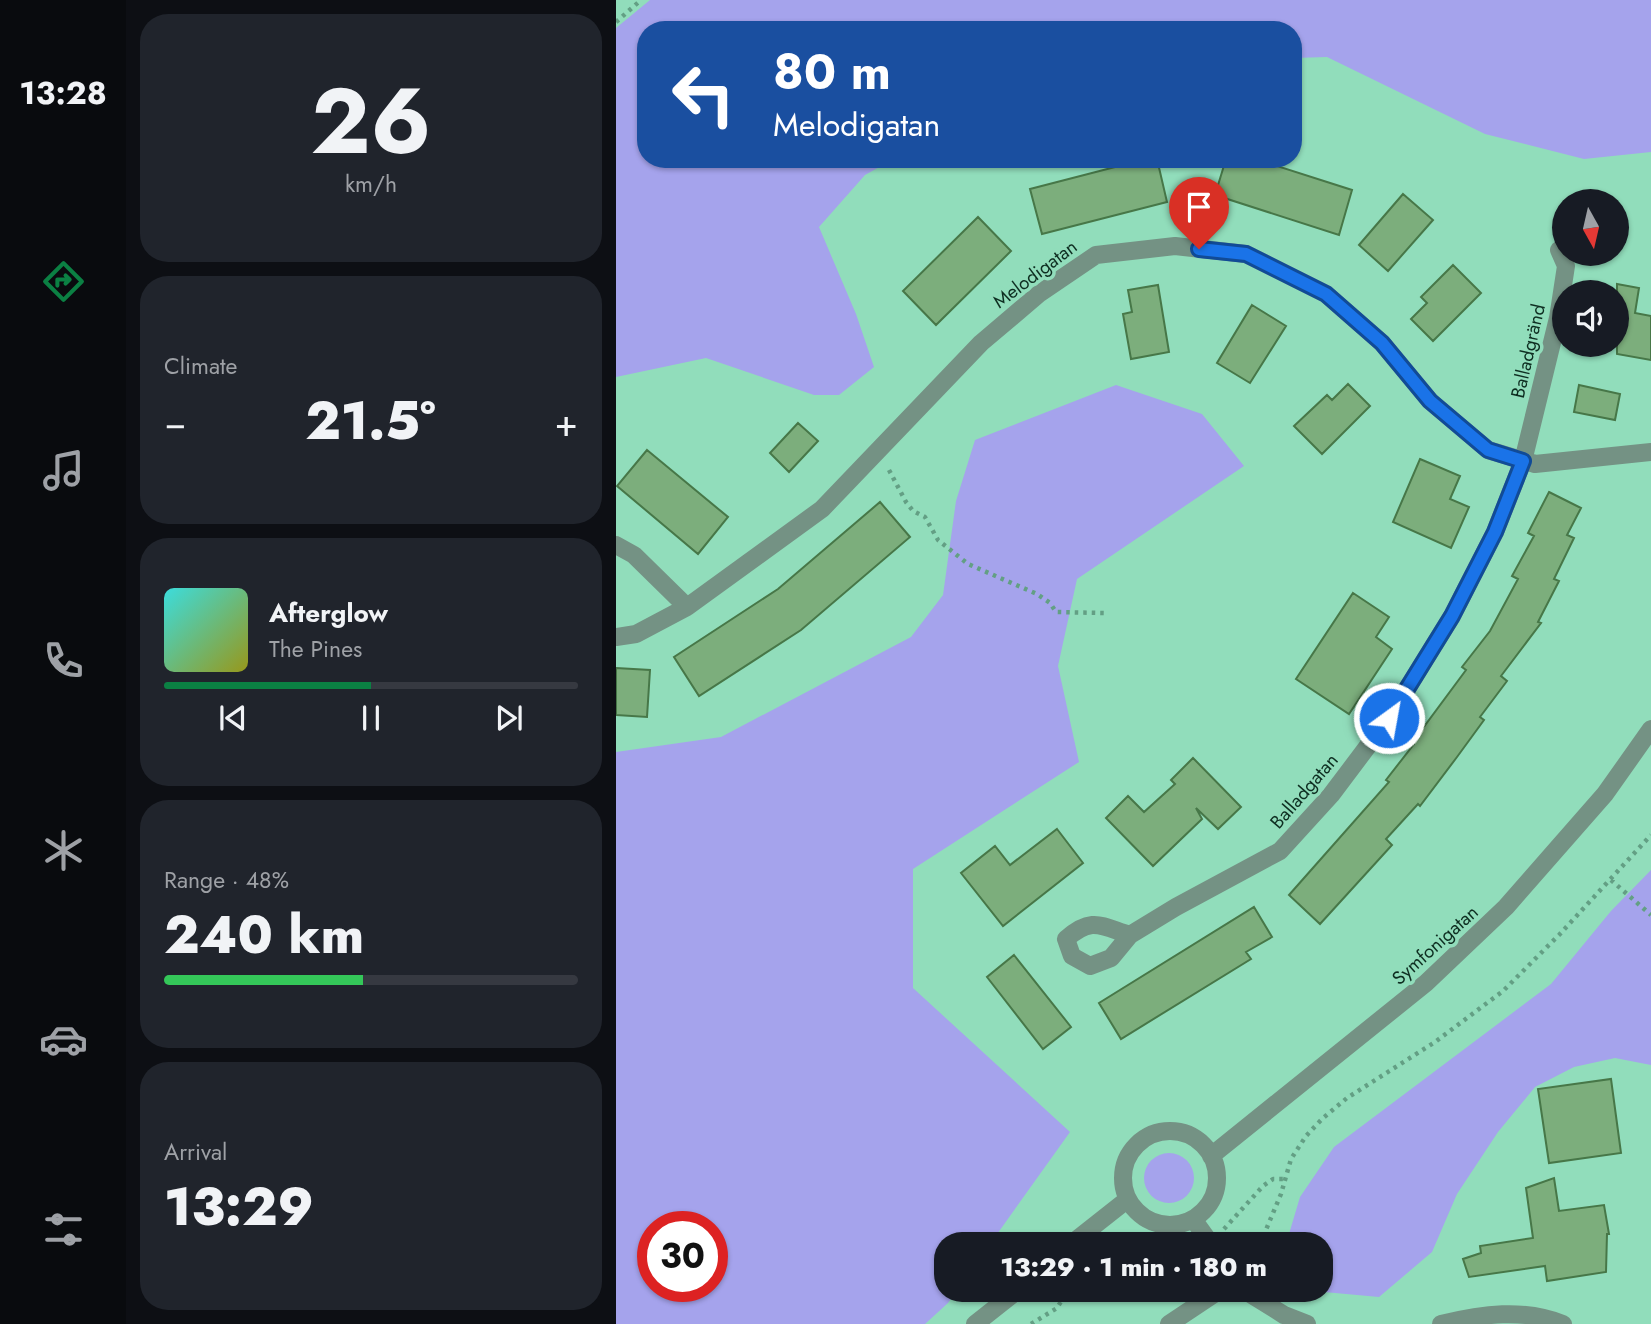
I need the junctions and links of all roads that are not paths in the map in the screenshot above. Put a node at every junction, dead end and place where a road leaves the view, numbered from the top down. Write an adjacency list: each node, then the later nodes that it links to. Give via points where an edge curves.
1 (1566, 266): 3 (street, Balladgränd)
2 (1651, 452): 3 (street, Melodigatan, via 1535,464)
3 (1523, 461): 5 (street, Melodigatan, via 1488,450 1430,401 1382,343 1326,294 1246,254 1175,246 1096,255 1040,293 981,344 822,509); 8 (street, Balladgatan, via 1495,532 1452,616 1389,718 1331,795 1280,851)
4 (616, 545): 5 (street, via 634,555)
5 (687, 607): 6 (street, Melodigatan, via 636,634)
6 (616, 637)
7 (1651, 729): 9 (street, Symfonigatan, via 1605,794 1506,907 1426,983)
8 (1129, 935)
9 (1211, 1156): 10 (street, via 1186,1134 1152,1135 1132,1151 1125,1166); 11 (street, via 1217,1177 1215,1191)
10 (1128, 1199): 11 (street, via 1138,1212 1160,1224); 12 (street)
11 (1193, 1219): 13 (street)
12 (1086, 1232)
13 (1202, 1232)
14 (1003, 1302): 17 (street)
15 (1202, 1302): 18 (street)
16 (1263, 1302): 19 (street)
17 (975, 1324)
18 (1169, 1324)
19 (1307, 1324)
20 (1441, 1324): 21 (street, via 1524,1313)
21 (1563, 1324)

